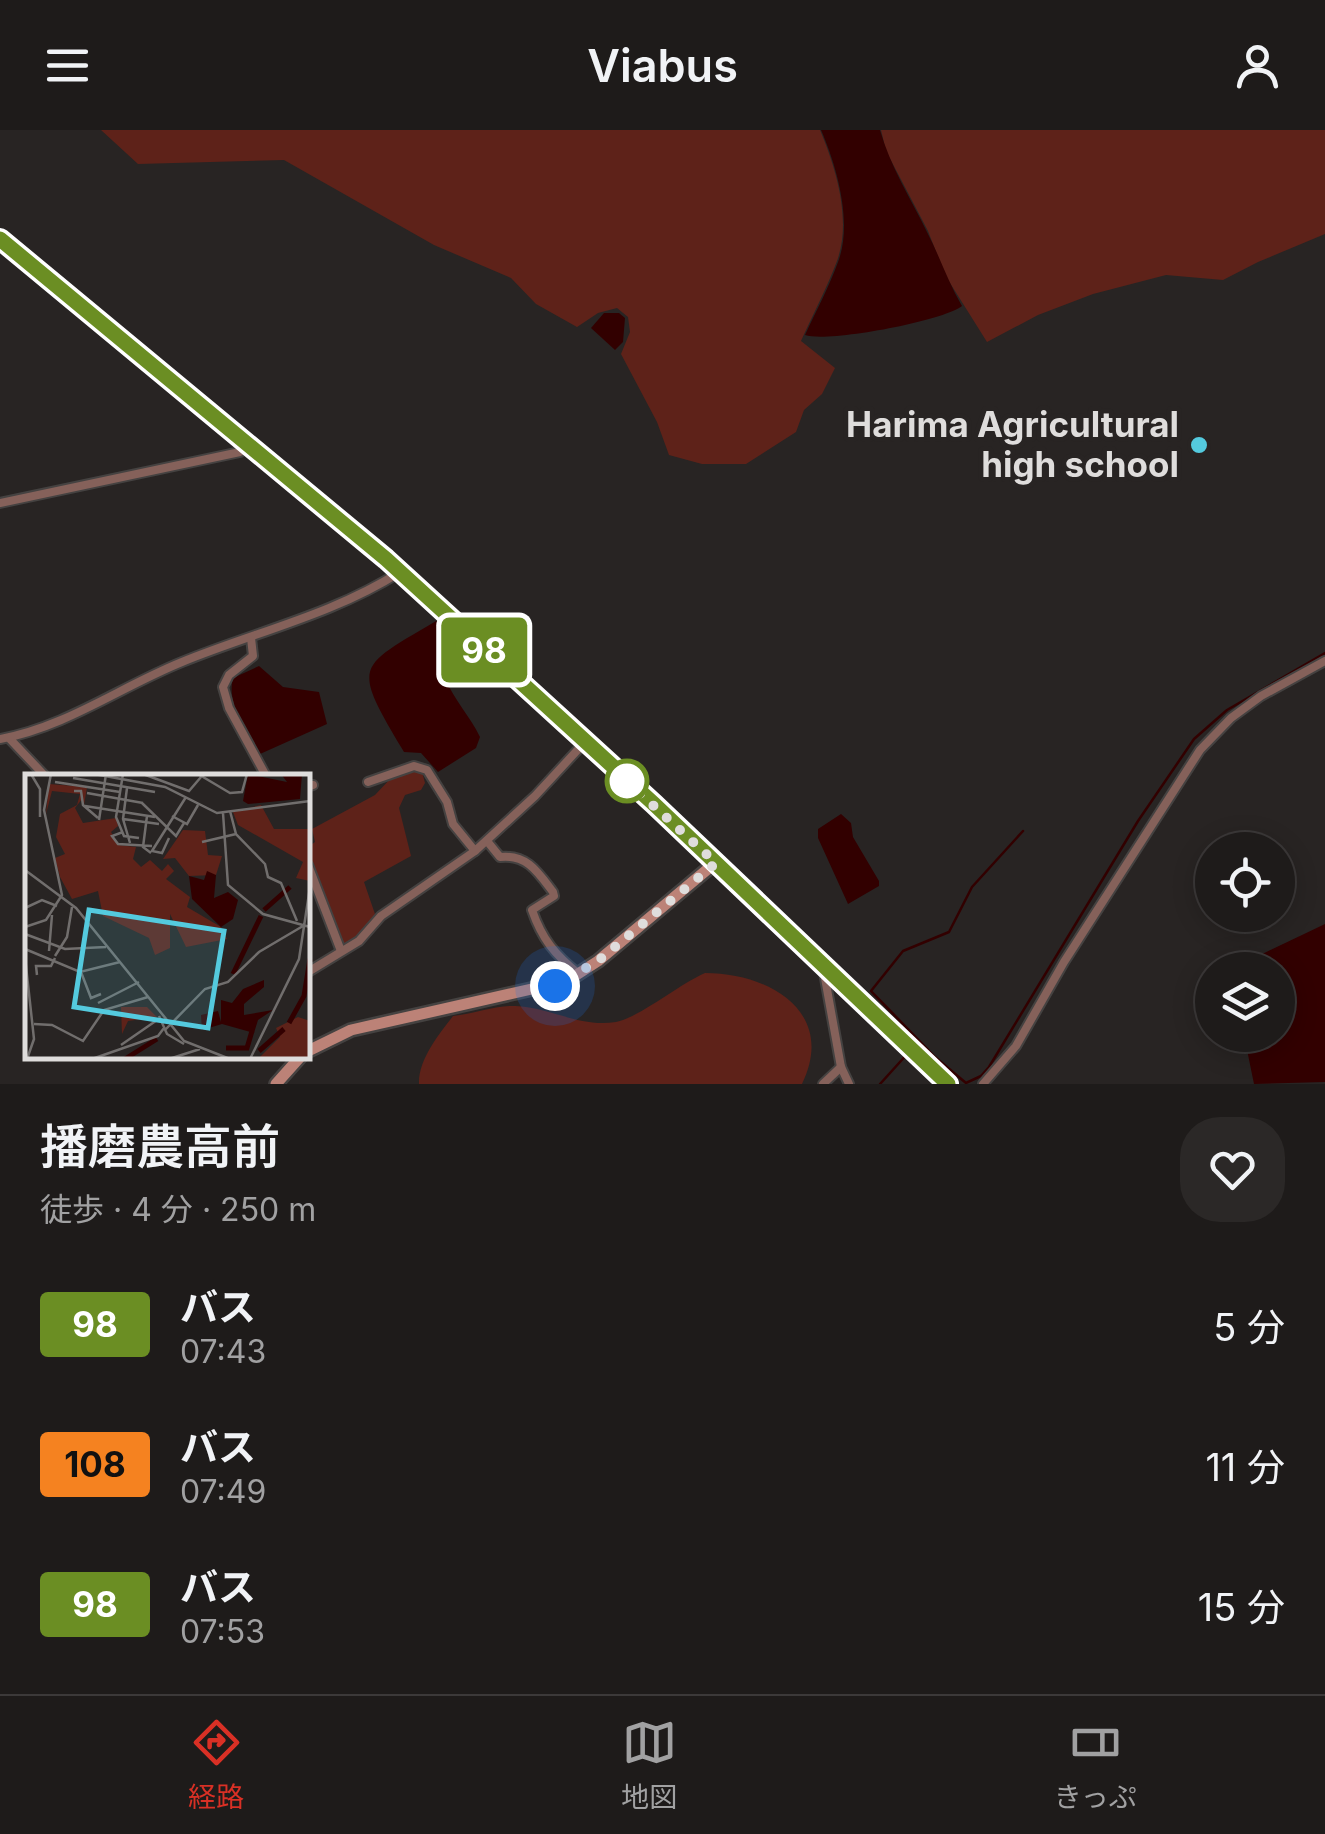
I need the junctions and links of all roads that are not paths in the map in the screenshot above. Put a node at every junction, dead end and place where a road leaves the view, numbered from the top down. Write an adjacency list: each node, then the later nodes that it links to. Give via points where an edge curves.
1 (0, 239): 2 (main road)
2 (251, 445): 3 (street); 4 (main road)
3 (0, 503)
4 (400, 572): 5 (street, via 329,610); 8 (main road)
5 (251, 638): 7 (street, via 183,661 44,729); 10 (street, via 253,656 223,687)
6 (1325, 661): 27 (street, via 1261,696 1200,750 1016,1046)
7 (4, 738): 9 (street)
8 (584, 743): 12 (street); 14 (main road)
9 (43, 774)
10 (262, 774)
11 (368, 782): 13 (street, via 414,766 427,770)
12 (487, 841): 13 (street); 19 (street, via 500,857 531,864 554,892 532,910 551,950)
13 (475, 852): 16 (street)
14 (716, 863): 17 (main road); 19 (street)
15 (310, 869): 16 (street)
16 (341, 951): 18 (street)
17 (823, 967): 22 (street); 26 (main road)
18 (310, 971)
19 (579, 974): 20 (street, via 555,986 351,1030)
20 (310, 1050)
21 (298, 1059): 23 (street)
22 (841, 1067): 24 (street); 25 (street)
23 (276, 1084)
24 (823, 1084)
25 (849, 1084)
26 (948, 1084)
27 (983, 1084)

